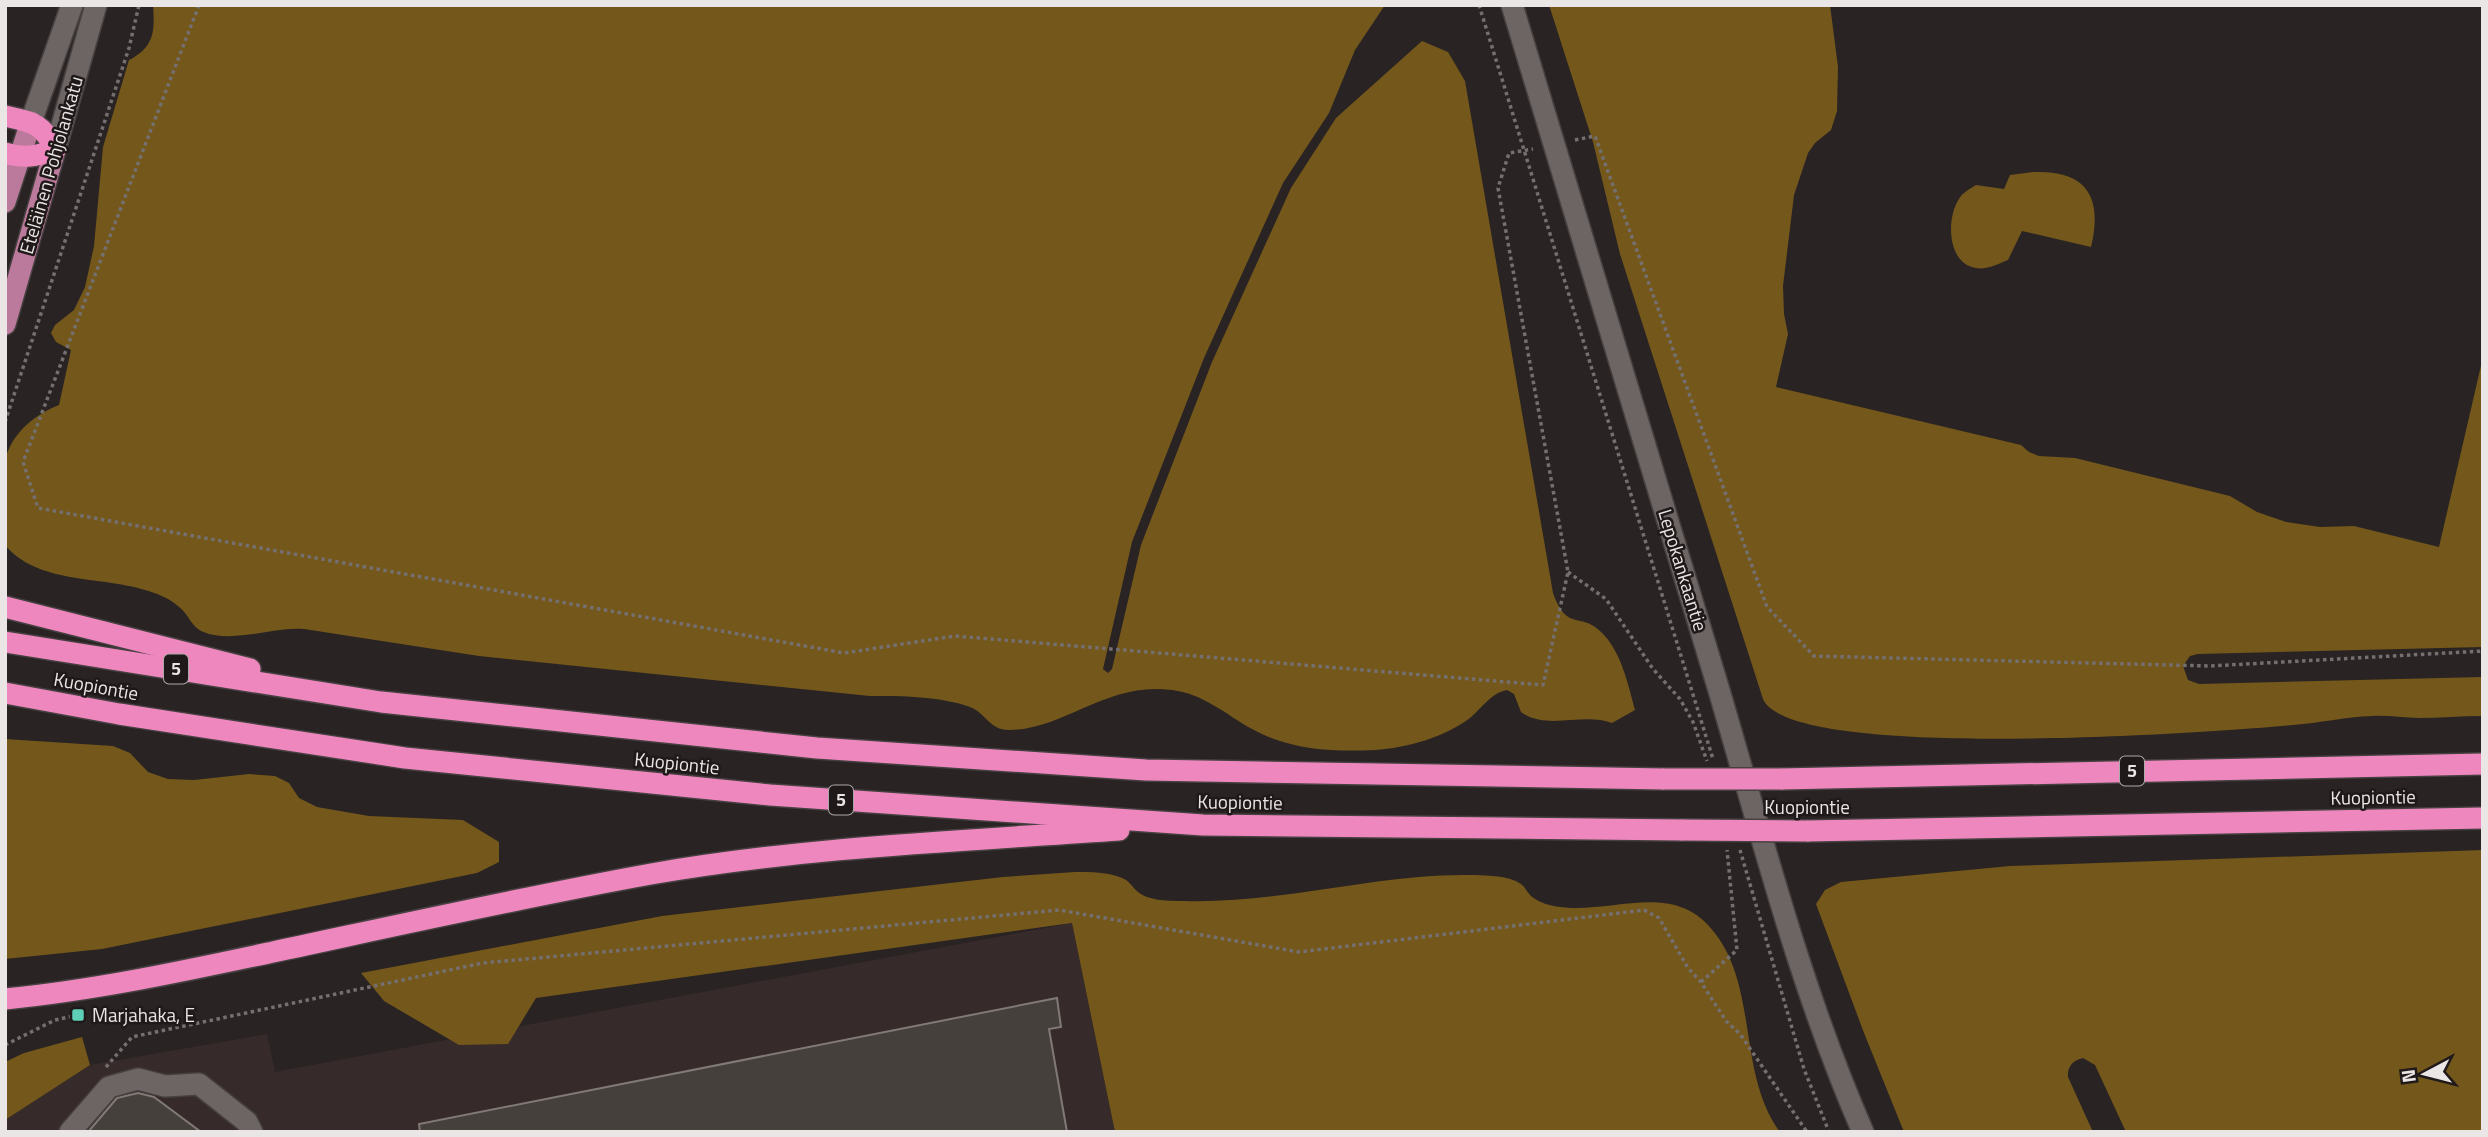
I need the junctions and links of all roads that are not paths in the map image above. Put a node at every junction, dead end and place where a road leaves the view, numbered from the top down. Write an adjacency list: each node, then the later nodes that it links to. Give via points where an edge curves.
1 (72, 5): 5 (street, Eteläinen Pohjolankatu)
2 (96, 5): 6 (street, Eteläinen Pohjolankatu)
3 (1512, 5): 20 (street, Lepokankaantie, via 1772,877 1835,1068)
4 (5, 116): 5 (highway)
5 (31, 122): 6 (highway, via 48,134); 7 (main road, Eteläinen Pohjolankatu)
6 (55, 150): 7 (highway, via 37,156); 9 (main road, Eteläinen Pohjolankatu)
7 (13, 155): 8 (main road, Eteläinen Pohjolankatu)
8 (5, 202)
9 (5, 324)
10 (5, 607): 13 (highway)
11 (5, 642): 13 (highway, Kuopiontie / 5)
12 (5, 693): 16 (highway, Kuopiontie / 5, via 405,758 770,795)
13 (381, 702): 14 (highway, Kuopiontie / 5, bridge, via 817,748 1146,770 1781,779)
14 (2483, 764)
15 (2483, 818): 16 (highway, Kuopiontie / 5, bridge, via 1807,831)
16 (1203, 825): 17 (highway, via 752,858 569,890 145,979)
17 (5, 999)
18 (70, 1132): 19 (street, via 109,1087 138,1079 165,1086 199,1084 247,1122)
19 (251, 1132)
20 (1863, 1132)

